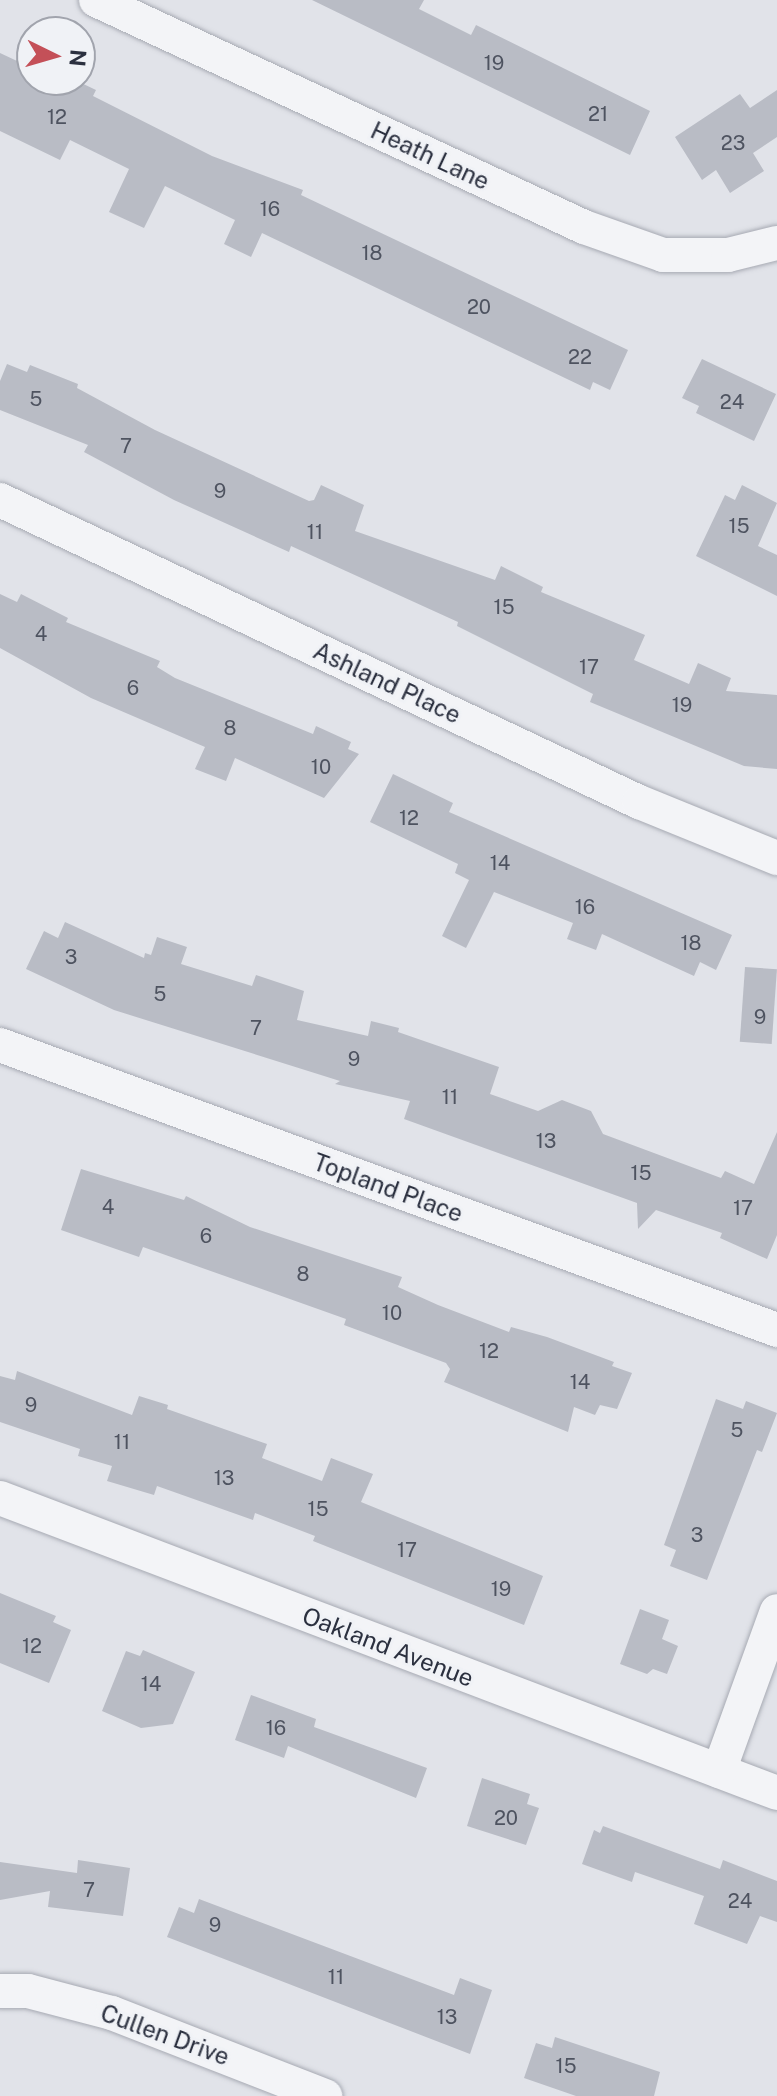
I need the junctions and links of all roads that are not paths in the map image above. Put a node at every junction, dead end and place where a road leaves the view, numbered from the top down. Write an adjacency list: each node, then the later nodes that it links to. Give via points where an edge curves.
1 (96, 0): 2 (street, Heath Lane, via 584,227 663,255 728,255)
2 (777, 243)
3 (0, 500): 4 (street, Ashland Place, via 639,802)
4 (777, 858)
5 (0, 1045): 6 (street, Topland Place)
6 (777, 1330)
7 (0, 1498): 9 (street, Oakland Avenue)
8 (777, 1611): 9 (street)
9 (719, 1771): 10 (street, Oakland Avenue)
10 (777, 1793)
11 (0, 1991): 12 (street, Cullen Drive, via 28,1991 112,2013)
12 (308, 2093)

